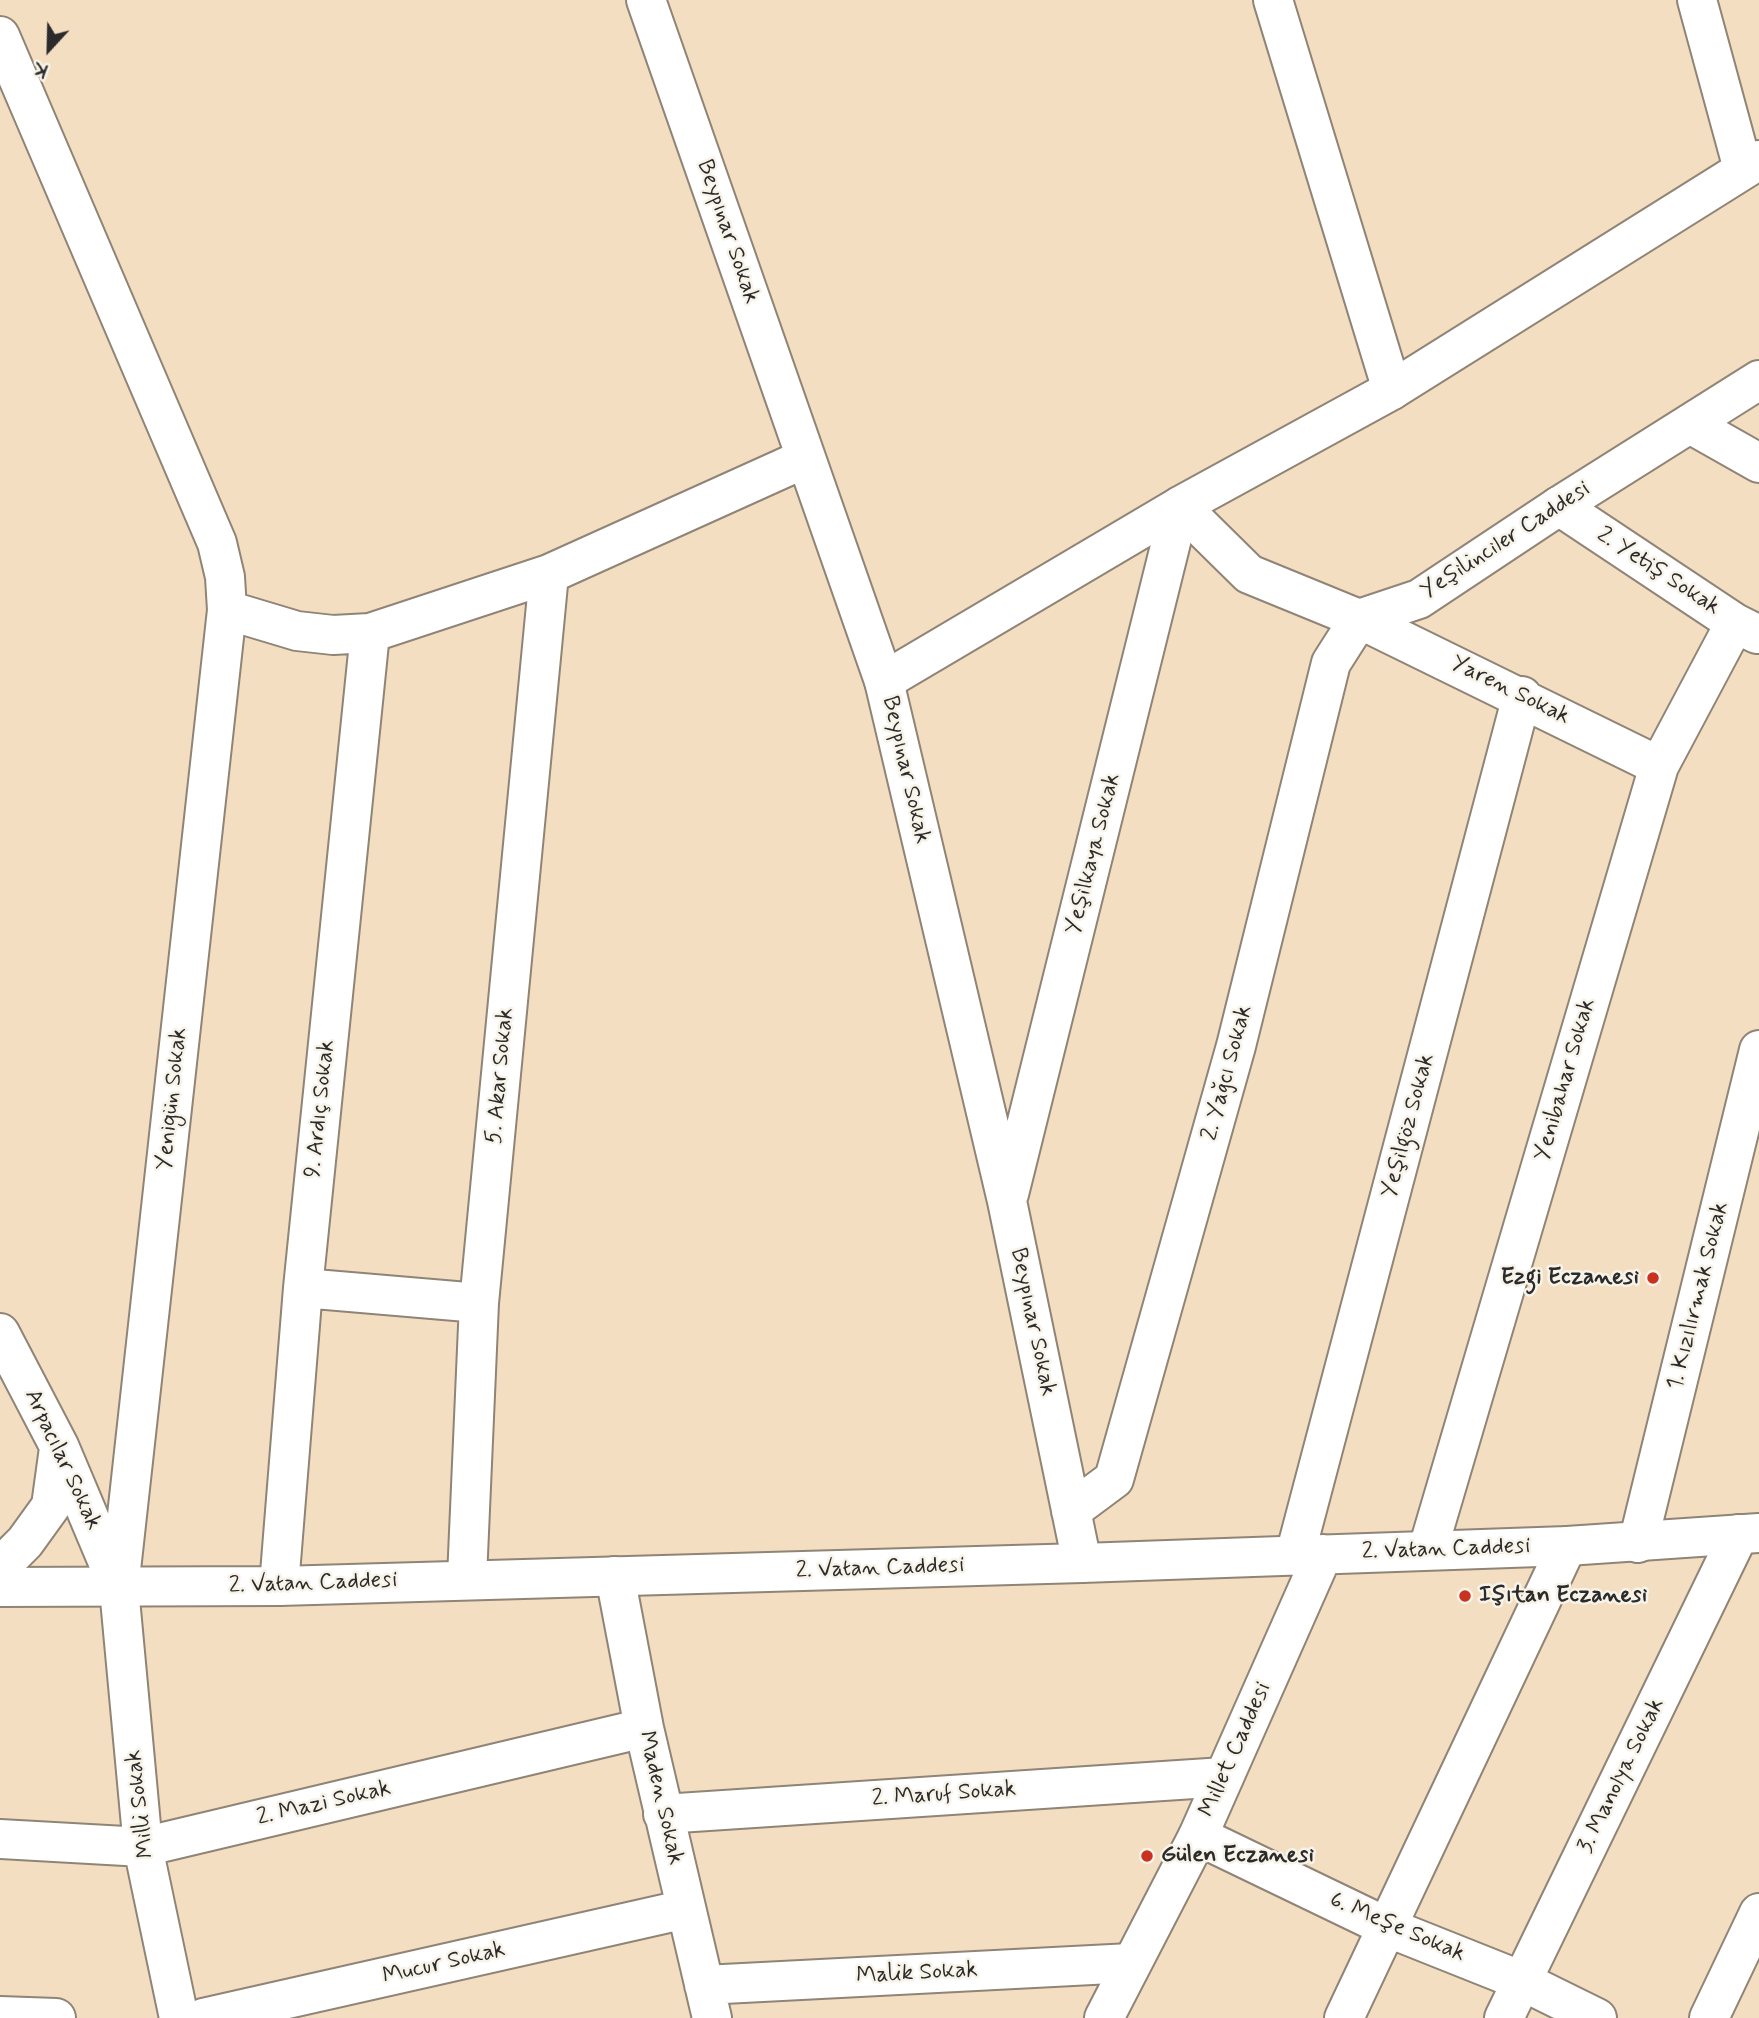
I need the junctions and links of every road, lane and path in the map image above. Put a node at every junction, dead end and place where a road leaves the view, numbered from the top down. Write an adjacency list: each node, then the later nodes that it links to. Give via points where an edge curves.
1 (646, 0): 9 (street, Beypınar Sokak)
2 (1273, 0): 7 (street)
3 (1697, 0): 5 (street)
4 (0, 36): 14 (street, Yenigün Sokak, via 216,543)
5 (1751, 164): 7 (street)
6 (1759, 380): 8 (street, Yeşilinciler Caddesi)
7 (1392, 390): 11 (street)
8 (1690, 424): 10 (street); 12 (street, Yeşilinciler Caddesi)
9 (806, 458): 13 (street); 18 (street, Beypınar Sokak)
10 (1759, 463)
11 (1180, 506): 15 (street, via 1249,574); 18 (street); 22 (street, Yeşilkaya Sokak)
12 (1559, 506): 15 (street, Yeşilinciler Caddesi, via 1419,599); 16 (street, 2. Yetiş Sokak)
13 (549, 574): 17 (street); 24 (street, 5. Akar Sokak)
14 (227, 610): 17 (street, via 296,631); 39 (street, Yenigün Sokak)
15 (1359, 619): 19 (street, Yaren Sokak); 27 (street, 2. Yağcı Sokak, via 1331,663 1236,1046 1114,1479)
16 (1747, 629): 20 (street, Yenibahar Sokak)
17 (370, 632): 23 (street, 9. Ardıç Sokak)
18 (884, 681): 22 (street, Beypınar Sokak)
19 (1522, 696): 20 (street, Yaren Sokak); 32 (street, Yeşilgöz Sokak)
20 (1659, 765): 31 (street, Yenibahar Sokak)
21 (1759, 1050): 29 (street, 1. Kızılırmak Sokak)
22 (1007, 1202): 27 (street, Beypınar Sokak)
23 (303, 1288): 24 (street); 37 (street, 9. Ardıç Sokak)
24 (480, 1303): 36 (street, 5. Akar Sokak)
25 (0, 1333): 26 (street, Arpacılar Sokak)
26 (59, 1446): 34 (street, via 51,1506); 39 (street, Arpacılar Sokak)
27 (1071, 1511): 33 (street, Beypınar Sokak)
28 (1749, 1534): 29 (street, 2. Vatan Caddesi); 50 (street, 3. Manolya Sokak)
29 (1638, 1543): 30 (street, 2. Vatan Caddesi)
30 (1567, 1546): 31 (street, 2. Vatan Caddesi); 48 (street)
31 (1428, 1549): 32 (street, 2. Vatan Caddesi)
32 (1309, 1555): 33 (street, 2. Vatan Caddesi); 41 (street, Millet Caddesi)
33 (1082, 1563): 35 (street, 2. Vatan Caddesi)
34 (0, 1567)
35 (615, 1576): 36 (street, 2. Vatan Caddesi); 40 (street, Maden Sokak)
36 (467, 1578): 37 (street, 2. Vatan Caddesi)
37 (279, 1586): 39 (street, 2. Vatan Caddesi)
38 (0, 1587): 39 (street, 2. Vatan Caddesi)
39 (119, 1588): 45 (street, Milli Sokak)
40 (643, 1728): 42 (street, Maden Sokak); 45 (street, 2. Mazi Sokak)
41 (1224, 1777): 42 (street, 2. Maruf Sokak); 43 (street, Millet Caddesi)
42 (663, 1814): 46 (street, Maden Sokak)
43 (1198, 1836): 48 (street, 6. Meşe Sokak); 49 (street, Millet Caddesi)
44 (0, 1839): 45 (street, 2. Mazi Sokak)
45 (143, 1847): 54 (street, Milli Sokak)
46 (686, 1909): 51 (street, Maden Sokak); 55 (street, Mucur Sokak)
47 (1758, 1920): 60 (street)
48 (1389, 1928): 50 (street, 6. Meşe Sokak); 57 (street)
49 (1131, 1962): 51 (street, Malik Sokak); 56 (street, Millet Caddesi)
50 (1522, 1981): 58 (street, 3. Manolya Sokak); 59 (street, 6. Meşe Sokak)
51 (708, 2002)
52 (0, 2016): 53 (street)
53 (56, 2018)
54 (179, 2018)
55 (203, 2018)
56 (1104, 2018)
57 (1344, 2018)
58 (1504, 2018)
59 (1597, 2018)
60 (1709, 2018)

